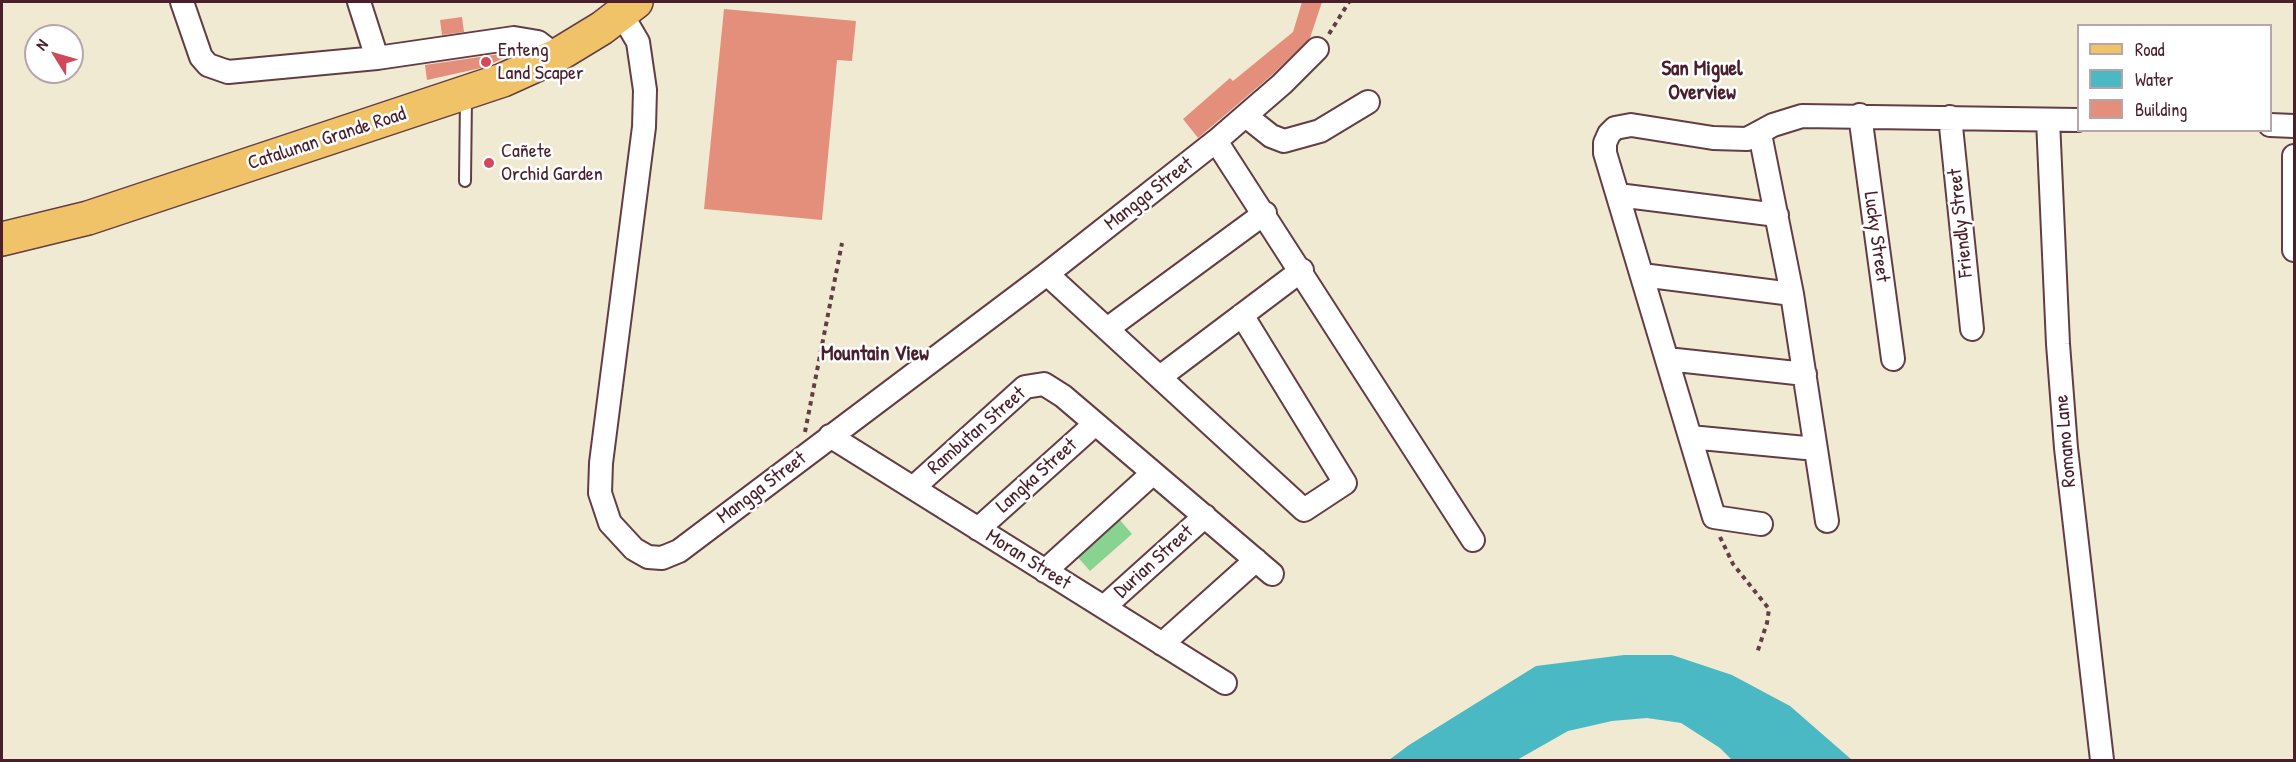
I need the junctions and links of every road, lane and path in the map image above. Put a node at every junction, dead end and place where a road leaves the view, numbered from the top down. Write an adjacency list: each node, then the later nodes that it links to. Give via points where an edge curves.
1 (182, 2): 7 (street, via 201,57 217,69 240,73)
2 (358, 2): 7 (street)
3 (1349, 2): 5 (path)
4 (628, 7): 6 (main road, Catalunan Grande Road); 40 (street, Mangga Street, via 645,90 643,139 601,463 600,493 610,523 634,549 648,557 662,558 679,551)
5 (1317, 49): 11 (street, Mangga Street)
6 (556, 56): 7 (street, via 538,42 514,38); 8 (main road, Catalunan Grande Road)
7 (377, 58)
8 (466, 93): 20 (lane); 24 (main road, Catalunan Grande Road, via 88,218)
9 (1368, 102): 11 (street, via 1320,131 1284,141)
10 (1860, 115): 12 (street); 17 (street, via 1802,116 1773,125); 34 (street, Lucky Street)
11 (1246, 116): 18 (street, Mangga Street)
12 (1950, 117): 13 (street); 33 (street, Friendly Street)
13 (2048, 120): 14 (street); 56 (street, Romano Lane, via 2066,448)
14 (2077, 120)
15 (2272, 125): 16 (street)
16 (2295, 126)
17 (1760, 134): 21 (street, via 1734,139 1632,125 1615,128 1605,143); 23 (street)
18 (1216, 141): 22 (street); 28 (street, Mangga Street)
19 (2295, 156): 26 (street)
20 (465, 182)
21 (1618, 195): 23 (street); 29 (street)
22 (1265, 213): 27 (street); 32 (street)
23 (1777, 215): 30 (street)
24 (2, 239)
25 (842, 243): 39 (path)
26 (2295, 250)
27 (1302, 270): 31 (street); 50 (street)
28 (1047, 274): 32 (street); 40 (street, Mangga Street)
29 (1642, 275): 30 (street); 35 (street)
30 (1792, 294): 36 (street)
31 (1242, 315): 37 (street); 37 (street, via 1345,483 1304,510)
32 (1107, 329): 37 (street)
33 (1972, 329)
34 (1893, 358)
35 (1667, 359): 36 (street); 41 (street)
36 (1804, 374): 42 (street)
37 (1160, 377)
38 (1095, 424): 43 (street); 44 (street, Rambutan Street, via 1044,384 1025,387); 49 (street, Langka Street)
39 (805, 433)
40 (830, 436): 44 (street, Moran Street)
41 (1690, 437): 42 (street); 46 (street)
42 (1816, 449): 47 (street)
43 (1153, 473): 45 (street); 51 (street)
44 (913, 488): 49 (street, Moran Street)
45 (1204, 516): 52 (street, Durian Street); 53 (street, via 1264,567)
46 (1714, 517): 48 (street); 54 (path, via 1733,564 1769,609)
47 (1827, 521)
48 (1761, 524)
49 (978, 529): 51 (street, Moran Street)
50 (1473, 540)
51 (1045, 571): 52 (street, Moran Street)
52 (1104, 607): 53 (street, Moran Street)
53 (1162, 644): 55 (street, Moran Street)
54 (1757, 653)
55 (1225, 683)
56 (2102, 760)

